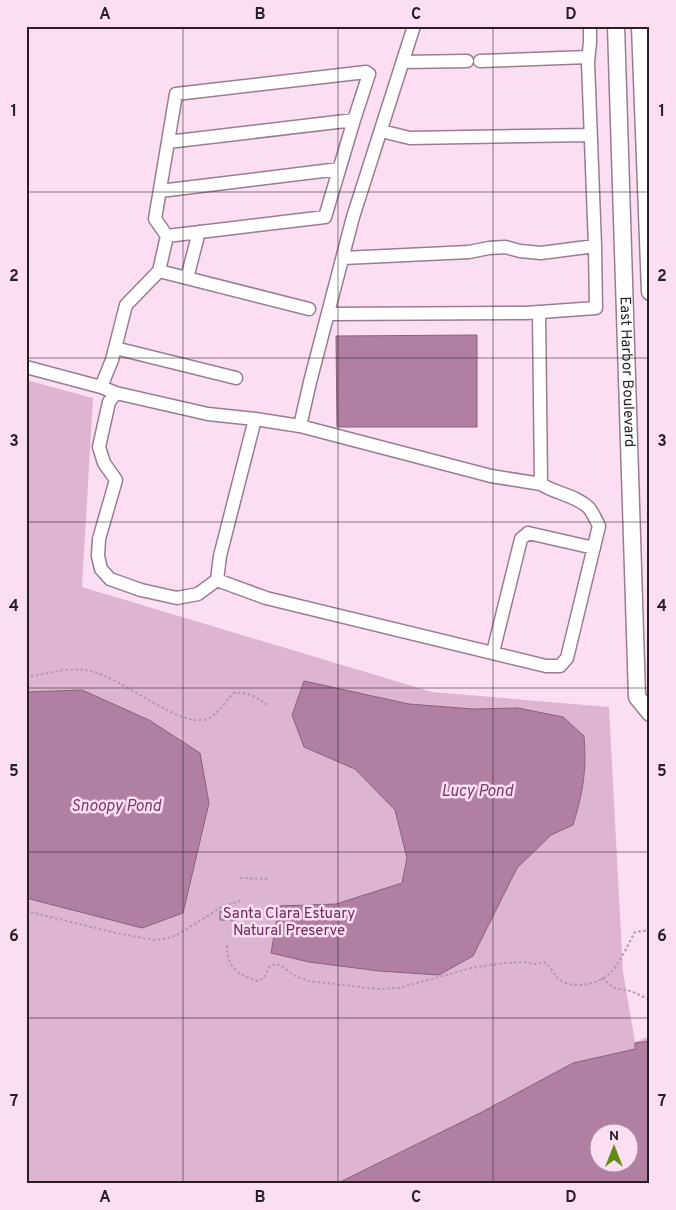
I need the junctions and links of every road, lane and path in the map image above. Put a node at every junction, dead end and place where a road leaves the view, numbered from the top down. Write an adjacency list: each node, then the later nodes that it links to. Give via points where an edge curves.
1 (414, 26): 8 (street)
2 (590, 26): 5 (street)
3 (616, 26): 38 (main road, East Harbor Boulevard, via 637,697)
4 (640, 26): 21 (main road, East Harbor Boulevard)
5 (588, 56): 7 (street); 11 (street)
6 (467, 61): 8 (street)
7 (480, 61)
8 (403, 62): 10 (street)
9 (354, 120): 12 (street); 12 (street, via 369,74 366,72 176,94); 13 (street)
10 (381, 131): 11 (street, via 410,138); 18 (street)
11 (590, 136): 17 (street)
12 (168, 142): 14 (street)
13 (339, 169): 14 (street); 15 (street, via 325,217)
14 (160, 191): 16 (street, via 155,219)
15 (199, 232): 16 (street); 20 (street)
16 (167, 236): 19 (street)
17 (595, 246): 18 (street, via 563,252 520,252 505,247 469,252); 23 (street, via 596,308)
18 (343, 258): 24 (street)
19 (159, 271): 20 (street); 25 (street, via 126,305)
20 (187, 278): 22 (street)
21 (650, 292)
22 (309, 309)
23 (539, 312): 24 (street); 32 (street)
24 (328, 314): 31 (street)
25 (115, 348): 27 (street); 28 (street)
26 (26, 367): 28 (street)
27 (236, 378)
28 (101, 387): 29 (street)
29 (116, 393): 30 (street, via 208,414); 34 (street, via 109,402 99,446 104,463 116,480 99,539 101,569 110,579 177,598 198,594)
30 (255, 419): 31 (street); 34 (street)
31 (300, 426): 32 (street, via 491,476)
32 (541, 484): 33 (street, via 578,500 589,509 599,526)
33 (594, 548): 35 (street, via 567,658 560,666 546,666); 35 (street, via 528,533 521,539)
34 (216, 580): 35 (street, via 266,598)
35 (493, 652)
36 (26, 677): 37 (path, via 73,668 92,671 191,719 208,719 234,693 255,696)
37 (268, 705)
38 (650, 713)
39 (240, 878): 40 (path)
40 (269, 879)
41 (240, 901): 42 (path, via 223,906 177,935 154,940)
42 (26, 911)
43 (650, 930): 45 (path, via 635,932 616,965 608,976)
44 (227, 945): 45 (path, via 230,963 241,975 258,981 275,964 309,981 377,989 399,988 471,968 503,963 544,962 555,976 571,985 589,984)
45 (602, 978): 46 (path, via 614,988 631,991)
46 (650, 1000)

